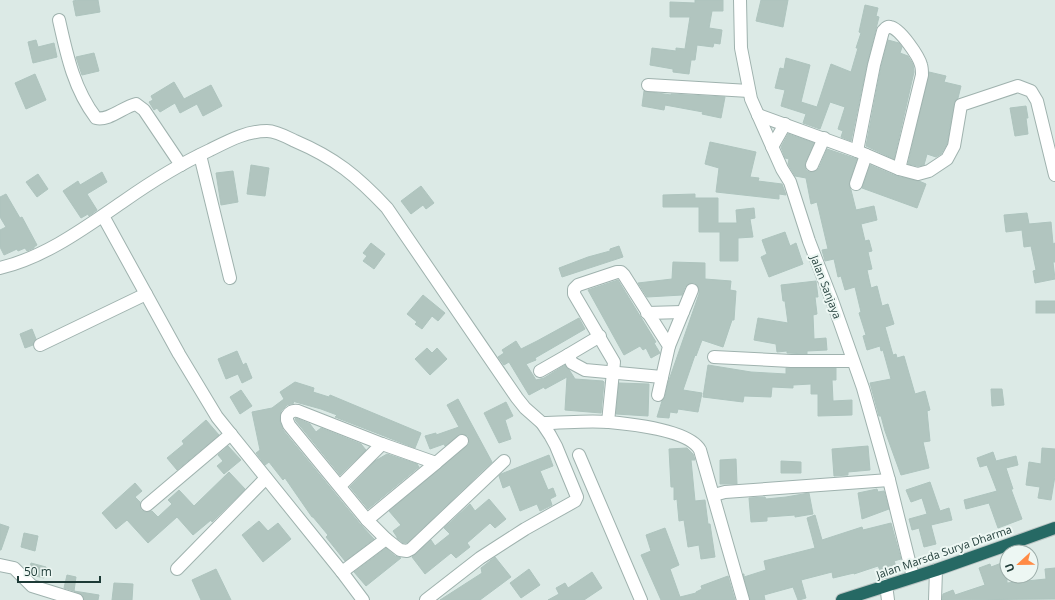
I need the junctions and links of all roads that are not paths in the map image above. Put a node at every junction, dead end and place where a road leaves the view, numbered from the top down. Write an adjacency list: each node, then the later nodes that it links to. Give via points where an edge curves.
1 (740, 0): 4 (street, Jalan Sanjaya, via 741,48)
2 (59, 20): 11 (street, via 70,68 96,118 107,118 136,104 144,110)
3 (648, 85): 4 (street)
4 (749, 91): 5 (street, Jalan Sanjaya)
5 (758, 115): 6 (street); 8 (street, Jalan Sanjaya)
6 (785, 124): 7 (street); 8 (street)
7 (824, 138): 9 (street); 12 (street)
8 (772, 147): 28 (street, Jalan Sanjaya, via 790,182)
9 (861, 153): 13 (street); 13 (street, via 874,65 882,31 890,27 896,29 910,46 922,66); 15 (street)
10 (200, 155): 11 (street); 18 (street); 34 (street, via 250,132 268,131 318,151 340,164 367,186 387,208 517,398)
11 (182, 165): 16 (street)
12 (812, 165)
13 (899, 169): 14 (street, via 918,174 929,171 947,159 954,146 961,105 1018,86 1031,91 1037,101)
14 (1055, 175)
15 (856, 184)
16 (103, 216): 17 (street, via 52,248); 20 (street)
17 (0, 268)
18 (230, 278)
19 (692, 290): 21 (street)
20 (146, 294): 24 (street); 35 (street, via 217,417)
21 (683, 312): 22 (street); 25 (street)
22 (648, 313): 23 (street, via 621,272 578,285 574,289 574,294); 25 (street)
23 (600, 336): 26 (street); 30 (street, via 613,359)
24 (40, 345)
25 (669, 346): 31 (street)
26 (568, 355): 29 (street); 30 (street, via 572,363 585,370)
27 (714, 357): 28 (street)
28 (852, 361): 42 (street, Jalan Sanjaya, via 865,395)
29 (540, 371)
30 (612, 373): 31 (street); 33 (street)
31 (662, 377): 32 (street)
32 (658, 395)
33 (608, 422): 34 (street); 44 (street, via 668,431 693,441 700,450)
34 (542, 423): 57 (street, via 556,446 573,486 577,497 575,502 525,529 480,558)
35 (231, 434): 41 (street); 45 (street)
36 (462, 441): 40 (street)
37 (382, 444): 40 (street); 43 (street); 43 (street, via 298,410 290,412 287,416 289,425)
38 (579, 455): 58 (street)
39 (504, 461): 48 (street, via 407,551 400,550)
40 (436, 463): 46 (street)
41 (266, 478): 50 (street); 52 (street)
42 (890, 480): 44 (street, via 725,492); 53 (street, Jalan Sanjaya)
43 (340, 486): 46 (street)
44 (714, 495): 59 (street)
45 (147, 505)
46 (367, 520): 48 (street)
47 (1055, 528): 51 (highway, Jalan Marsda Surya Dharma)
48 (386, 539): 52 (street)
49 (0, 565): 55 (street, via 14,568 32,586)
50 (177, 569)
51 (936, 570): 53 (highway, Jalan Marsda Surya Dharma); 62 (street)
52 (342, 572): 56 (street)
53 (913, 577): 54 (highway, Jalan Marsda Surya Dharma)
54 (886, 585): 60 (highway, Jalan Marsda Surya Dharma); 61 (street)
55 (77, 600)
56 (363, 600)
57 (426, 600)
58 (641, 600)
59 (743, 600)
60 (842, 600)
61 (888, 600)
62 (936, 600)

